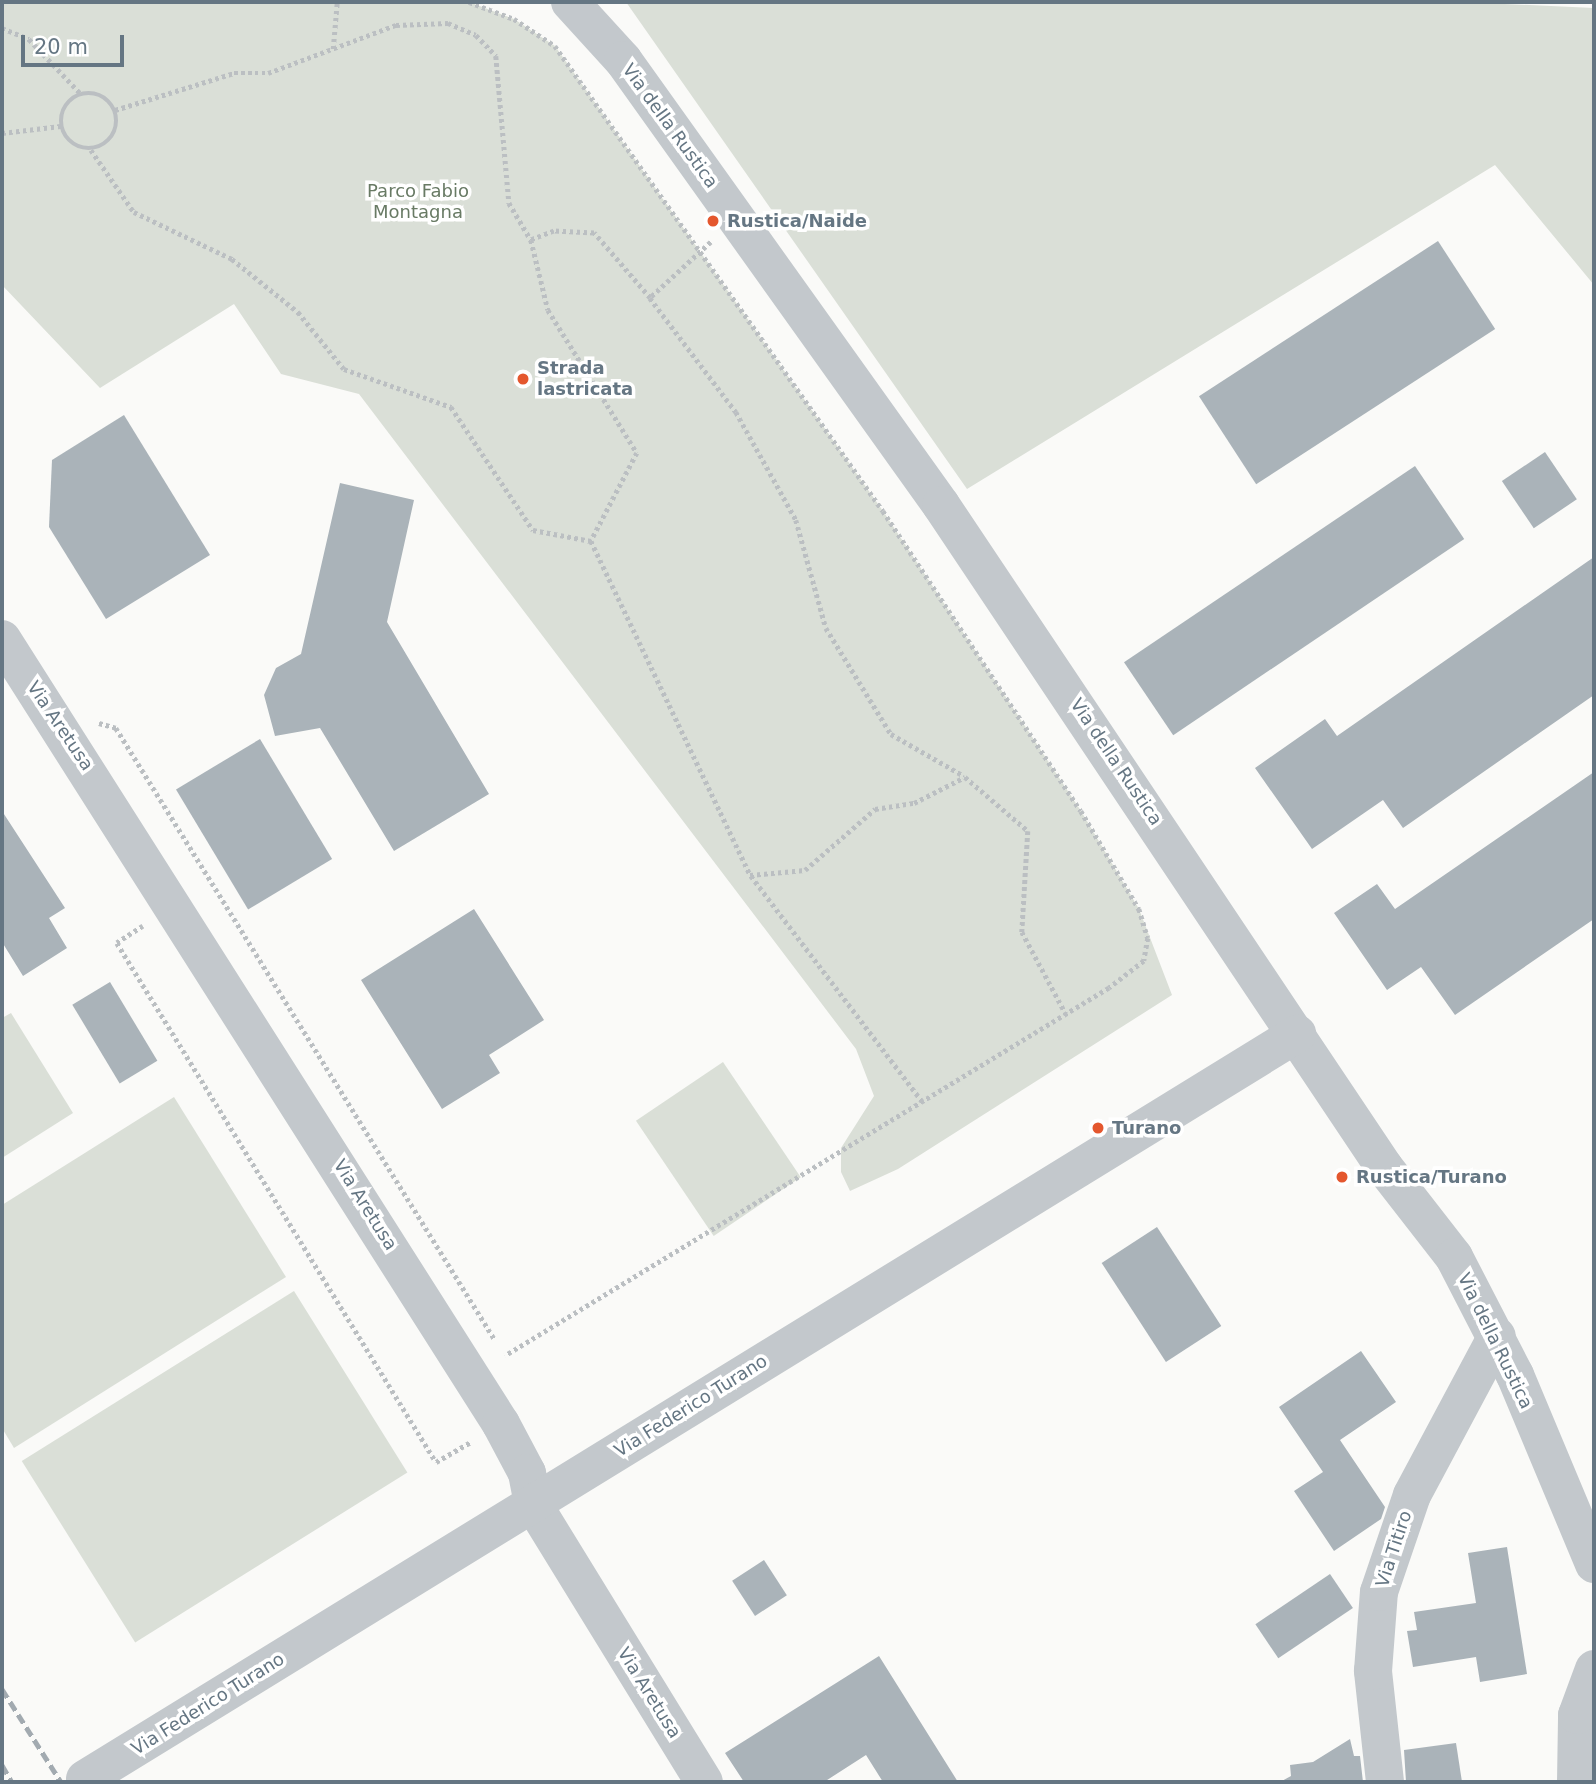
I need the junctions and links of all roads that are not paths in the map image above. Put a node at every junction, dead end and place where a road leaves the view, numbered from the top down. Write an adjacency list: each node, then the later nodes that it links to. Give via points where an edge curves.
1 (570, 2): 3 (street, Via della Rustica, via 622,60 941,505)
2 (2, 639): 6 (street, Via Aretusa, via 176,904 501,1424 527,1473)
3 (1297, 1034): 4 (street, Via della Rustica, via 1454,1258); 6 (street, Via Federico Turano)
4 (1497, 1336): 5 (street, Via della Rustica); 11 (street, Via Titiro, via 1412,1495 1379,1592 1373,1671)
5 (1581, 1497): 7 (street, Via della Rustica)
6 (533, 1504): 9 (street, Via Federico Turano); 10 (street, Via Aretusa)
7 (1594, 1564)
8 (1594, 1669): 12 (street, via 1577,1716)
9 (85, 1779)
10 (704, 1782)
11 (1385, 1782)
12 (1576, 1782)

